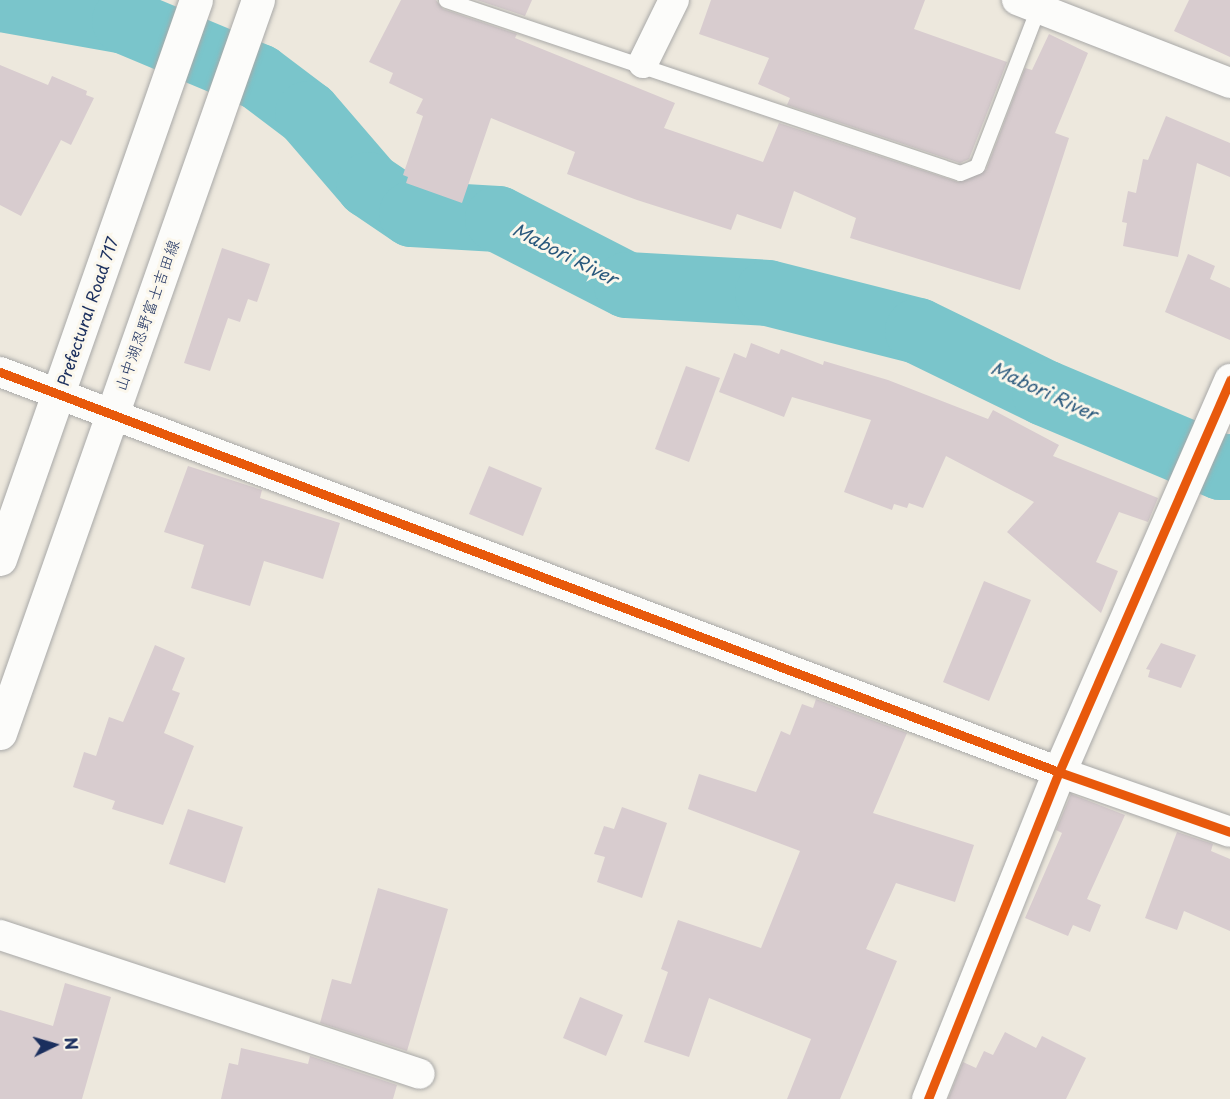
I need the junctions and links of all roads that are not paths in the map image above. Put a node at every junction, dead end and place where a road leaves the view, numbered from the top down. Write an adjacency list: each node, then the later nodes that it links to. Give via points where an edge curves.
1 (258, 0): 11 (main road, 山中湖忍野富士吉田線)
2 (446, 0): 6 (lane)
3 (674, 0): 6 (street)
4 (195, 1): 10 (main road, Prefectural Road 717)
5 (1027, 4): 6 (lane, via 977,166 960,173); 7 (street)
6 (643, 63)
7 (1230, 83)
8 (0, 372): 10 (street)
9 (1230, 380): 14 (main road)
10 (58, 393): 11 (street); 12 (main road, Prefectural Road 717)
11 (111, 413): 13 (main road, 山中湖忍野富士吉田線); 14 (street)
12 (0, 559)
13 (0, 733)
14 (1059, 772): 15 (street); 18 (main road)
15 (1230, 832)
16 (0, 935): 17 (street)
17 (420, 1074)
18 (928, 1099)

